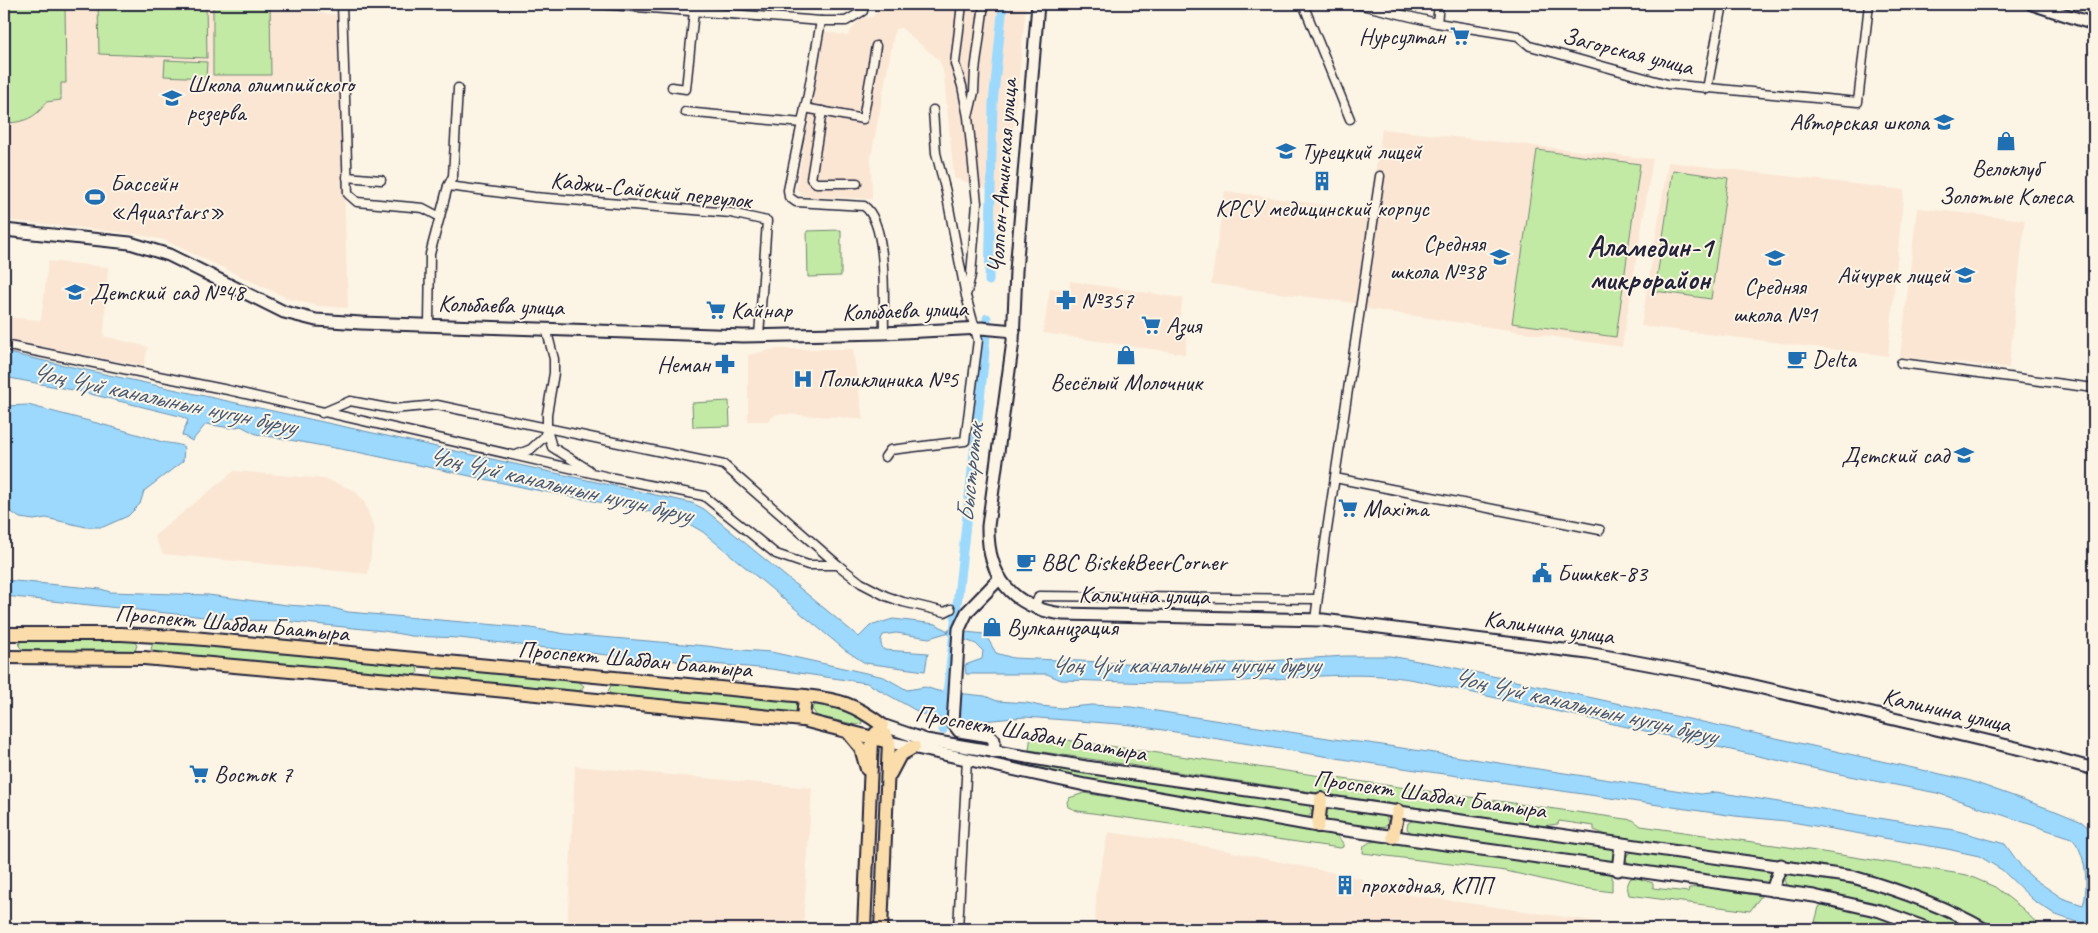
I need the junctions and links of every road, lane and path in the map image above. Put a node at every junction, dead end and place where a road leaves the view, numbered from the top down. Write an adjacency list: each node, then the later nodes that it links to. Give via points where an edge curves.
1 (342, 4): 29 (street)
2 (598, 4): 13 (street)
3 (862, 4): 14 (street, via 863,11 846,21)
4 (962, 4): 25 (street, via 955,64)
5 (984, 4): 25 (street)
6 (1038, 4): 39 (main road, Чолпон-Атинская улица)
7 (1303, 4): 26 (street)
8 (1358, 4): 15 (street, Загорская улица)
9 (1439, 4): 15 (street)
10 (1723, 4): 20 (street)
11 (1869, 4): 20 (street, Загорская улица, via 1858,102)
12 (2032, 4): 16 (main road)
13 (694, 12): 14 (street); 19 (street, via 686,89)
14 (821, 21): 21 (street, Каджи-Сайский переулок)
15 (1437, 23): 20 (street, Загорская улица, via 1518,36 1530,46 1667,84)
16 (2094, 24)
17 (876, 46): 23 (street, via 863,119)
18 (458, 88): 32 (street, via 453,176)
19 (672, 88)
20 (1707, 88)
21 (806, 108): 23 (street); 27 (street, Каджи-Сайский переулок)
22 (933, 110): 35 (street, via 936,153)
23 (822, 111): 31 (street, via 811,179 816,183)
24 (685, 112): 27 (street)
25 (968, 117): 35 (street, via 976,203 971,276)
26 (1350, 119)
27 (802, 123): 40 (street, Каджи-Сайский переулок, via 789,197 796,202 864,206 871,211 882,252)
28 (1380, 176): 50 (street)
29 (347, 177): 30 (street); 33 (street, via 348,194 357,202 423,208)
30 (381, 180)
31 (857, 183)
32 (448, 186): 33 (street); 41 (street, Каджи-Сайский переулок, via 534,198 732,213 766,221)
33 (440, 217): 36 (street, via 430,254)
34 (4, 230): 36 (main road, Кольбаева улица, via 130,243 169,255 284,312 316,320)
35 (966, 296): 38 (street)
36 (430, 324): 37 (main road, Кольбаева улица)
37 (546, 328): 41 (main road, Кольбаева улица); 46 (street, via 554,359)
38 (978, 328): 39 (main road, Кольбаева улица); 40 (main road, Кольбаева улица); 48 (street, via 965,441 890,450)
39 (1014, 330): 53 (main road, Чолпон-Атинская улица, via 988,526 989,551)
40 (884, 333): 41 (main road, Кольбаева улица)
41 (759, 336)
42 (4, 345): 45 (street, via 228,390)
43 (1901, 363): 44 (street)
44 (2094, 388)
45 (322, 413): 46 (street, via 350,401 393,409 437,405); 47 (street)
46 (547, 428): 47 (street, via 544,437 531,449); 49 (street, via 552,447); 52 (street, via 724,466)
47 (515, 456): 49 (street)
48 (884, 456)
49 (594, 473): 52 (street, via 704,496 776,554 808,565)
50 (1335, 478): 51 (street); 54 (street)
51 (1600, 530)
52 (838, 565): 56 (street, via 861,582 903,602 944,612)
53 (1000, 578): 55 (main road, Калинина улица, via 1013,596); 74 (main road, via 968,612 959,629 953,723 959,731 990,736 994,740)
54 (1317, 599): 55 (street, via 1038,596); 57 (street)
55 (1034, 608): 57 (main road, Калинина улица, via 1063,614)
56 (950, 609)
57 (1315, 620): 76 (main road, Калинина улица, via 1588,653 1712,676 2020,749)
58 (8, 634): 59 (main road, Проспект Шабдан Баатыра); 60 (main road)
59 (145, 636): 61 (main road); 62 (main road, Проспект Шабдан Баатыра)
60 (8, 657): 61 (main road, Проспект Шабдан Баатыра)
61 (144, 658): 64 (main road, Проспект Шабдан Баатыра)
62 (425, 661): 63 (main road, Проспект Шабдан Баатыра); 64 (main road)
63 (595, 677): 65 (main road, Проспект Шабдан Баатыра); 66 (main road)
64 (424, 683): 66 (main road, Проспект Шабдан Баатыра)
65 (805, 696): 67 (main road, Проспект Шабдан Баатыра, via 845,702); 68 (main road)
66 (593, 700): 68 (main road, Проспект Шабдан Баатыра)
67 (865, 713): 69 (main road, Проспект Шабдан Баатыра); 70 (main road, via 865,726)
68 (803, 720): 70 (main road, Проспект Шабдан Баатыра)
69 (882, 725): 71 (main road); 72 (main road); 74 (main road, Проспект Шабдан Баатыра, via 926,740)
70 (847, 730): 71 (main road, Проспект Шабдан Баатыра); 77 (main road, via 861,748)
71 (872, 739): 72 (main road, Проспект Шабдан Баатыра); 77 (main road)
72 (889, 742): 73 (main road, Проспект Шабдан Баатыра); 78 (main road)
73 (914, 747): 75 (main road, Проспект Шабдан Баатыра); 78 (main road, via 906,750 896,761)
74 (994, 752): 79 (main road, Проспект Шабдан Баатыра)
75 (967, 759): 81 (main road, Проспект Шабдан Баатыра, via 1085,785); 89 (street)
76 (2094, 770)
77 (871, 782): 87 (main road)
78 (887, 783): 88 (main road)
79 (1321, 799): 80 (main road, Проспект Шабдан Баатыра); 81 (main road)
80 (1398, 811): 82 (main road); 83 (main road, Проспект Шабдан Баатыра)
81 (1318, 826): 82 (main road, Проспект Шабдан Баатыра)
82 (1394, 837): 85 (main road, Проспект Шабдан Баатыра)
83 (1621, 844): 84 (main road, Проспект Шабдан Баатыра); 85 (main road)
84 (1781, 866): 86 (main road); 91 (main road, Проспект Шабдан Баатыра, via 1853,877 1909,893)
85 (1618, 870): 86 (main road, Проспект Шабдан Баатыра)
86 (1772, 890): 90 (main road, Проспект Шабдан Баатыра, via 1853,904)
87 (864, 929)
88 (881, 929)
89 (958, 929)
90 (1930, 929)
91 (1984, 929)

